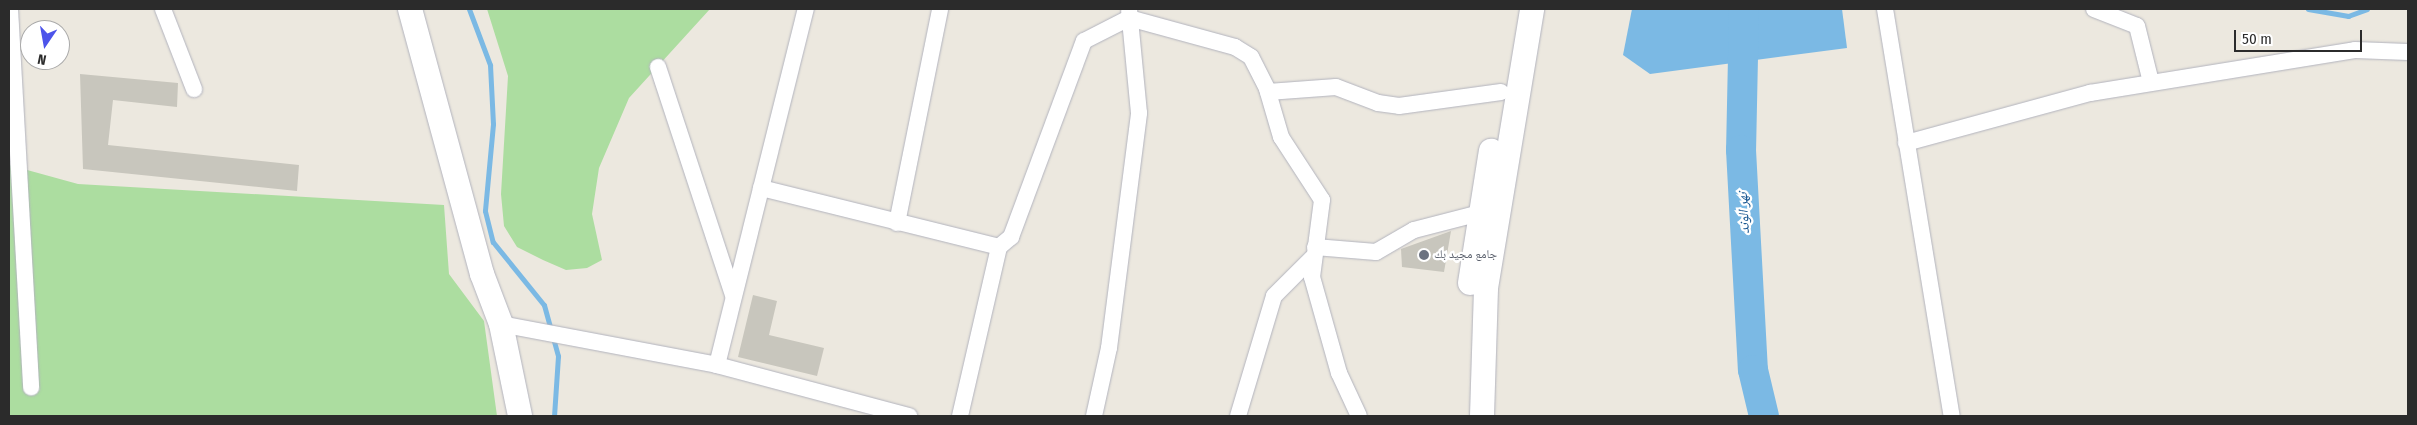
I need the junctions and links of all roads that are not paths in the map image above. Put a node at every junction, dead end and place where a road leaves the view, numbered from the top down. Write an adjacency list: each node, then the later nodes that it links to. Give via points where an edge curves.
1 (10, 9): 26 (street)
2 (163, 9): 14 (street)
3 (410, 9): 24 (main road, via 482,274)
4 (806, 9): 18 (street)
5 (940, 9): 20 (street)
6 (1515, 9): 16 (main road)
7 (1532, 9): 34 (main road, via 1486,288)
8 (1886, 9): 17 (street)
9 (2094, 9): 13 (street, via 2137,26)
10 (1129, 14): 15 (street, via 1244,51); 21 (street, via 1084,41 1011,237); 27 (street, via 1139,113 1110,339)
11 (2408, 52): 13 (street, via 2354,50)
12 (658, 67): 23 (street)
13 (2150, 82): 17 (street, via 2037,104)
14 (194, 88)
15 (1268, 92): 16 (street, via 1336,87 1378,103 1399,106); 22 (street, via 1281,136 1322,200)
16 (1501, 92): 19 (main road)
17 (1906, 143): 35 (street)
18 (761, 188): 20 (street); 23 (street)
19 (1480, 213): 22 (street, via 1414,230 1376,252); 33 (main road, via 1467,321)
20 (897, 223): 21 (street)
21 (999, 247): 30 (street)
22 (1314, 253): 31 (street, via 1274,296); 32 (street, via 1312,277 1339,373)
23 (733, 295): 25 (street)
24 (501, 324): 25 (street); 28 (main road)
25 (717, 366): 29 (street)
26 (31, 387)
27 (1096, 415)
28 (520, 416)
29 (909, 416)
30 (960, 416)
31 (1238, 416)
32 (1359, 416)
33 (1467, 416)
34 (1482, 416)
35 (1952, 416)

